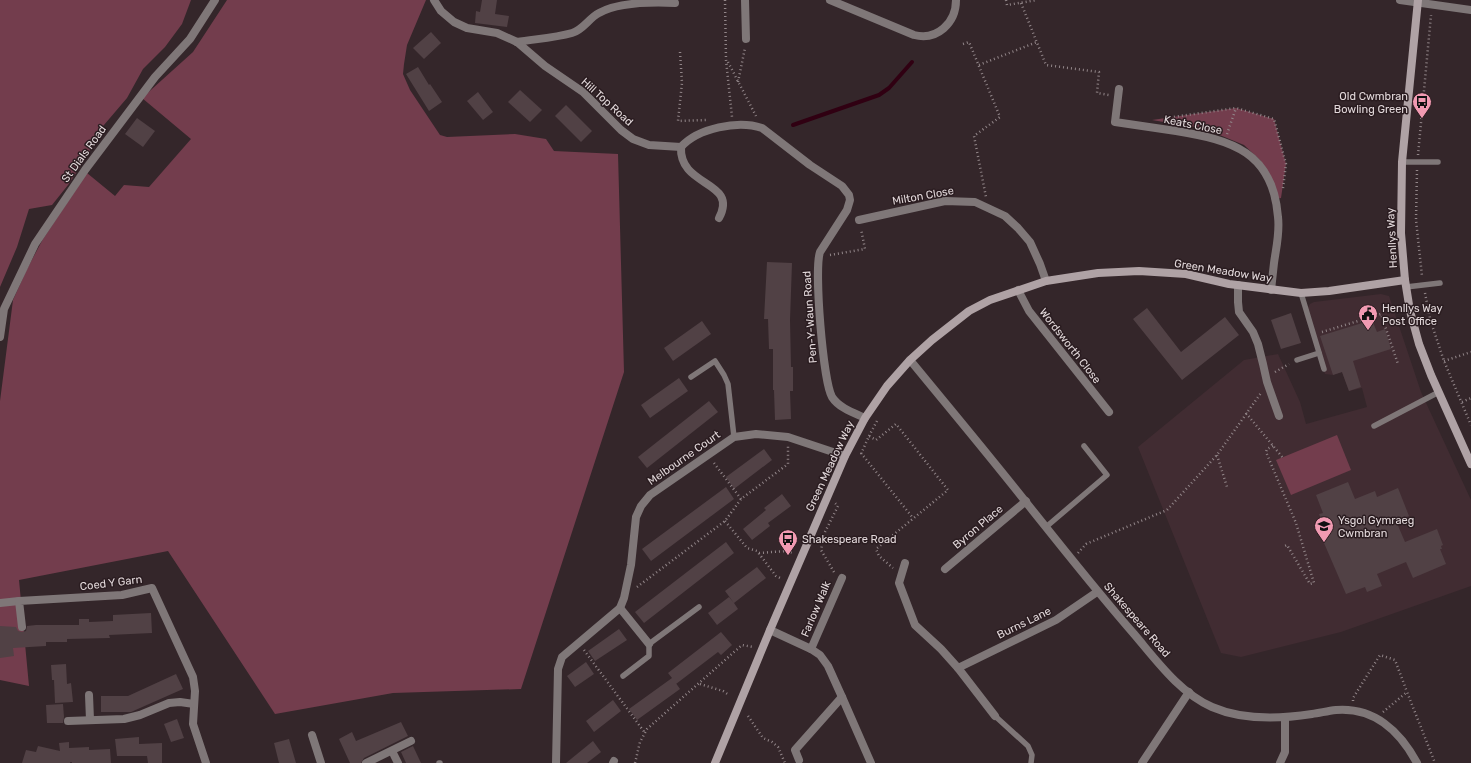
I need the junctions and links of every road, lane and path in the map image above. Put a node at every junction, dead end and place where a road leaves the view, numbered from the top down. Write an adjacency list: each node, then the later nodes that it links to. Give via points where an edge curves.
1 (215, 0): 46 (street, St Dials Road, via 190,39 155,77 85,170 35,244 4,309)
2 (434, 0): 16 (street, Hill Top Road, via 441,12 454,22 467,28 498,33)
3 (725, 0): 20 (path)
4 (745, 0): 15 (street)
5 (830, 0): 6 (street, via 914,35 927,37 951,21)
6 (956, 0)
7 (1006, 0): 10 (path, via 1007,5)
8 (1037, 0): 10 (path)
9 (1400, 0): 11 (street)
10 (1021, 2): 17 (path)
11 (1418, 2): 13 (street); 30 (street, Henllys Way)
12 (675, 3): 16 (street, via 628,5 602,12 571,33)
13 (1432, 5): 14 (street); 31 (path)
14 (1471, 10)
15 (746, 39): 22 (path)
16 (517, 42): 29 (street, Hill Top Road, via 545,66 583,92 633,139 649,145)
17 (1037, 42): 21 (path); 23 (path, via 1046,65 1099,72 1097,93)
18 (964, 44): 21 (path, via 969,42)
19 (680, 52): 25 (path, via 682,83 678,121)
20 (726, 60): 22 (path); 26 (path)
21 (979, 66): 33 (path, via 1000,117 974,136)
22 (738, 82): 27 (path)
23 (1119, 93): 28 (street, Keats Close, via 1115,122 1206,136)
24 (1236, 108): 28 (path)
25 (709, 120)
26 (733, 125): 27 (street); 29 (street, via 706,131)
27 (762, 128): 36 (street, Pen-Y-Waun Road, via 842,186 849,194 847,210)
28 (1224, 142): 43 (street, Keats Close, via 1244,151 1258,162 1269,180 1276,199 1278,219)
29 (681, 147): 34 (street, via 682,160 687,169 716,190 722,198 723,209)
30 (1402, 162): 31 (lane); 39 (street, Henllys Way, via 1401,233)
31 (1418, 162): 32 (lane); 41 (path, via 1416,220)
32 (1438, 162)
33 (988, 207): 35 (street, Milton Close, via 975,202 945,201); 37 (street, Milton Close, via 1005,216 1030,242)
34 (719, 218)
35 (859, 220): 36 (path, via 865,249)
36 (818, 257): 63 (street, Pen-Y-Waun Road, via 817,277 824,364 829,388 832,398 842,407)
37 (1046, 281): 40 (street, Green Meadow Way, via 1098,273 1139,271 1186,274); 42 (street, Green Meadow Way)
38 (1440, 283): 41 (lane)
39 (1405, 284): 41 (lane); 44 (street, Green Meadow Way); 57 (street, Henllys Way, via 1419,344)
40 (1238, 285): 43 (street, Green Meadow Way); 54 (street, via 1239,312 1258,344)
41 (1423, 285): 51 (path, via 1430,319)
42 (1018, 290): 49 (street, Green Meadow Way, via 969,311); 60 (street, Wordsworth Close, via 1029,311)
43 (1272, 290): 44 (street, Green Meadow Way)
44 (1301, 293): 45 (lane)
45 (1314, 334): 48 (lane); 52 (path, via 1381,314)
46 (0, 337)
47 (1471, 352): 51 (path)
48 (1319, 353): 50 (lane); 53 (lane)
49 (910, 360): 63 (street, Green Meadow Way, via 886,386); 80 (street, Shakespeare Road)
50 (1296, 360): 54 (path)
51 (1444, 361): 59 (path)
52 (1398, 364)
53 (1324, 369)
54 (1265, 375): 62 (street)
55 (691, 378): 66 (lane, via 715,361 728,384)
56 (1261, 392): 61 (path)
57 (1439, 392): 65 (lane); 76 (street, Henllys Way)
58 (1471, 398): 59 (path)
59 (1462, 402): 64 (path)
60 (1109, 412)
61 (1246, 413): 70 (path); 73 (path)
62 (1279, 416)
63 (865, 418): 68 (street, Green Meadow Way)
64 (1471, 424)
65 (1374, 426)
66 (734, 437): 67 (street, Melbourne Court, via 756,434); 72 (street, Melbourne Court)
67 (788, 437): 74 (street, Melbourne Court); 79 (path, via 788,464)
68 (850, 446): 71 (path); 74 (street, Green Meadow Way)
69 (1084, 446): 83 (lane, via 1107,475)
70 (1273, 446): 75 (path); 84 (path, via 1266,452 1296,523 1314,583 1310,584 1287,545)
71 (861, 454): 81 (path); 81 (path, via 869,436 876,440 896,424 948,490)
72 (708, 455): 79 (path); 98 (street, Melbourne Court, via 650,495 641,506 636,517 629,580)
73 (1217, 455): 77 (path); 87 (path, via 1167,510 1086,544)
74 (845, 456): 78 (street, Green Meadow Way)
75 (1283, 458)
76 (1471, 464)
77 (1227, 487)
78 (828, 496): 86 (street, Green Meadow Way); 91 (path, via 838,506 824,534 822,550 829,565)
79 (741, 499): 82 (path)
80 (1026, 501): 83 (street, Shakespeare Road); 89 (street, Byron Place)
81 (913, 518): 90 (path, via 876,550)
82 (725, 522): 85 (path, via 747,548); 93 (path)
83 (1046, 527): 87 (street, Shakespeare Road)
84 (1285, 546)
85 (759, 553): 86 (path, via 786,551); 92 (path, via 776,576)
86 (802, 556): 92 (street, Green Meadow Way)
87 (1072, 560): 94 (street, Shakespeare Road)
88 (905, 563): 90 (street)
89 (945, 569)
90 (901, 576): 105 (street, via 899,583 915,625)
91 (841, 579): 103 (street, Farlow Walk)
92 (790, 584): 100 (street, Green Meadow Way)
93 (635, 588)
94 (1097, 592): 105 (street, Burns Lane, via 1056,620); 108 (street, Shakespeare Road, via 1169,675)
95 (19, 602): 96 (street, Coed Y Garn); 99 (street); 113 (street, Coed Y Garn, via 122,595 152,588 194,677)
96 (0, 603)
97 (699, 607): 101 (lane)
98 (620, 608): 101 (street); 130 (street, via 562,657 558,669)
99 (22, 627)
100 (770, 630): 102 (street, Green Meadow Way); 103 (street, Farlow Walk)
101 (649, 644): 106 (lane, via 649,656)
102 (761, 649): 107 (path, via 742,645); 132 (street, Green Meadow Way)
103 (811, 649): 112 (street, Farlow Walk, via 820,655 828,666)
104 (584, 650): 121 (path)
105 (958, 668): 116 (street)
106 (623, 676)
107 (699, 684): 111 (path); 121 (path)
108 (1189, 692): 117 (street, Shakespeare Road, via 1212,707 1236,714); 136 (street)
109 (1407, 692): 114 (path, via 1395,660 1380,655 1353,698); 118 (path); 139 (path)
110 (88, 695): 119 (street)
111 (729, 695)
112 (842, 697): 125 (street, via 795,750); 134 (street, Farlow Walk)
113 (194, 704): 119 (street, via 174,702 124,719); 126 (street, Coed Y Garn, via 193,724)
114 (1353, 711): 117 (street, Shakespeare Road, via 1336,710); 118 (street, Shakespeare Road)
115 (748, 716): 133 (path, via 763,738 778,748)
116 (995, 716): 135 (lane, via 1028,746 1032,755)
117 (1284, 716): 137 (street, via 1285,752)
118 (1377, 718): 138 (street, Shakespeare Road, via 1394,730)
119 (90, 720): 120 (street)
120 (68, 721)
121 (645, 733): 131 (path)
122 (312, 734): 127 (street)
123 (411, 741): 124 (street)
124 (392, 751): 128 (street); 129 (street)
125 (799, 760)
126 (206, 763)
127 (321, 763)
128 (366, 763)
129 (398, 763)
130 (556, 763)
131 (635, 763)
132 (715, 763)
133 (785, 763)
134 (871, 763)
135 (1031, 763)
136 (1142, 763)
137 (1280, 763)
138 (1417, 763)
139 (1435, 763)

